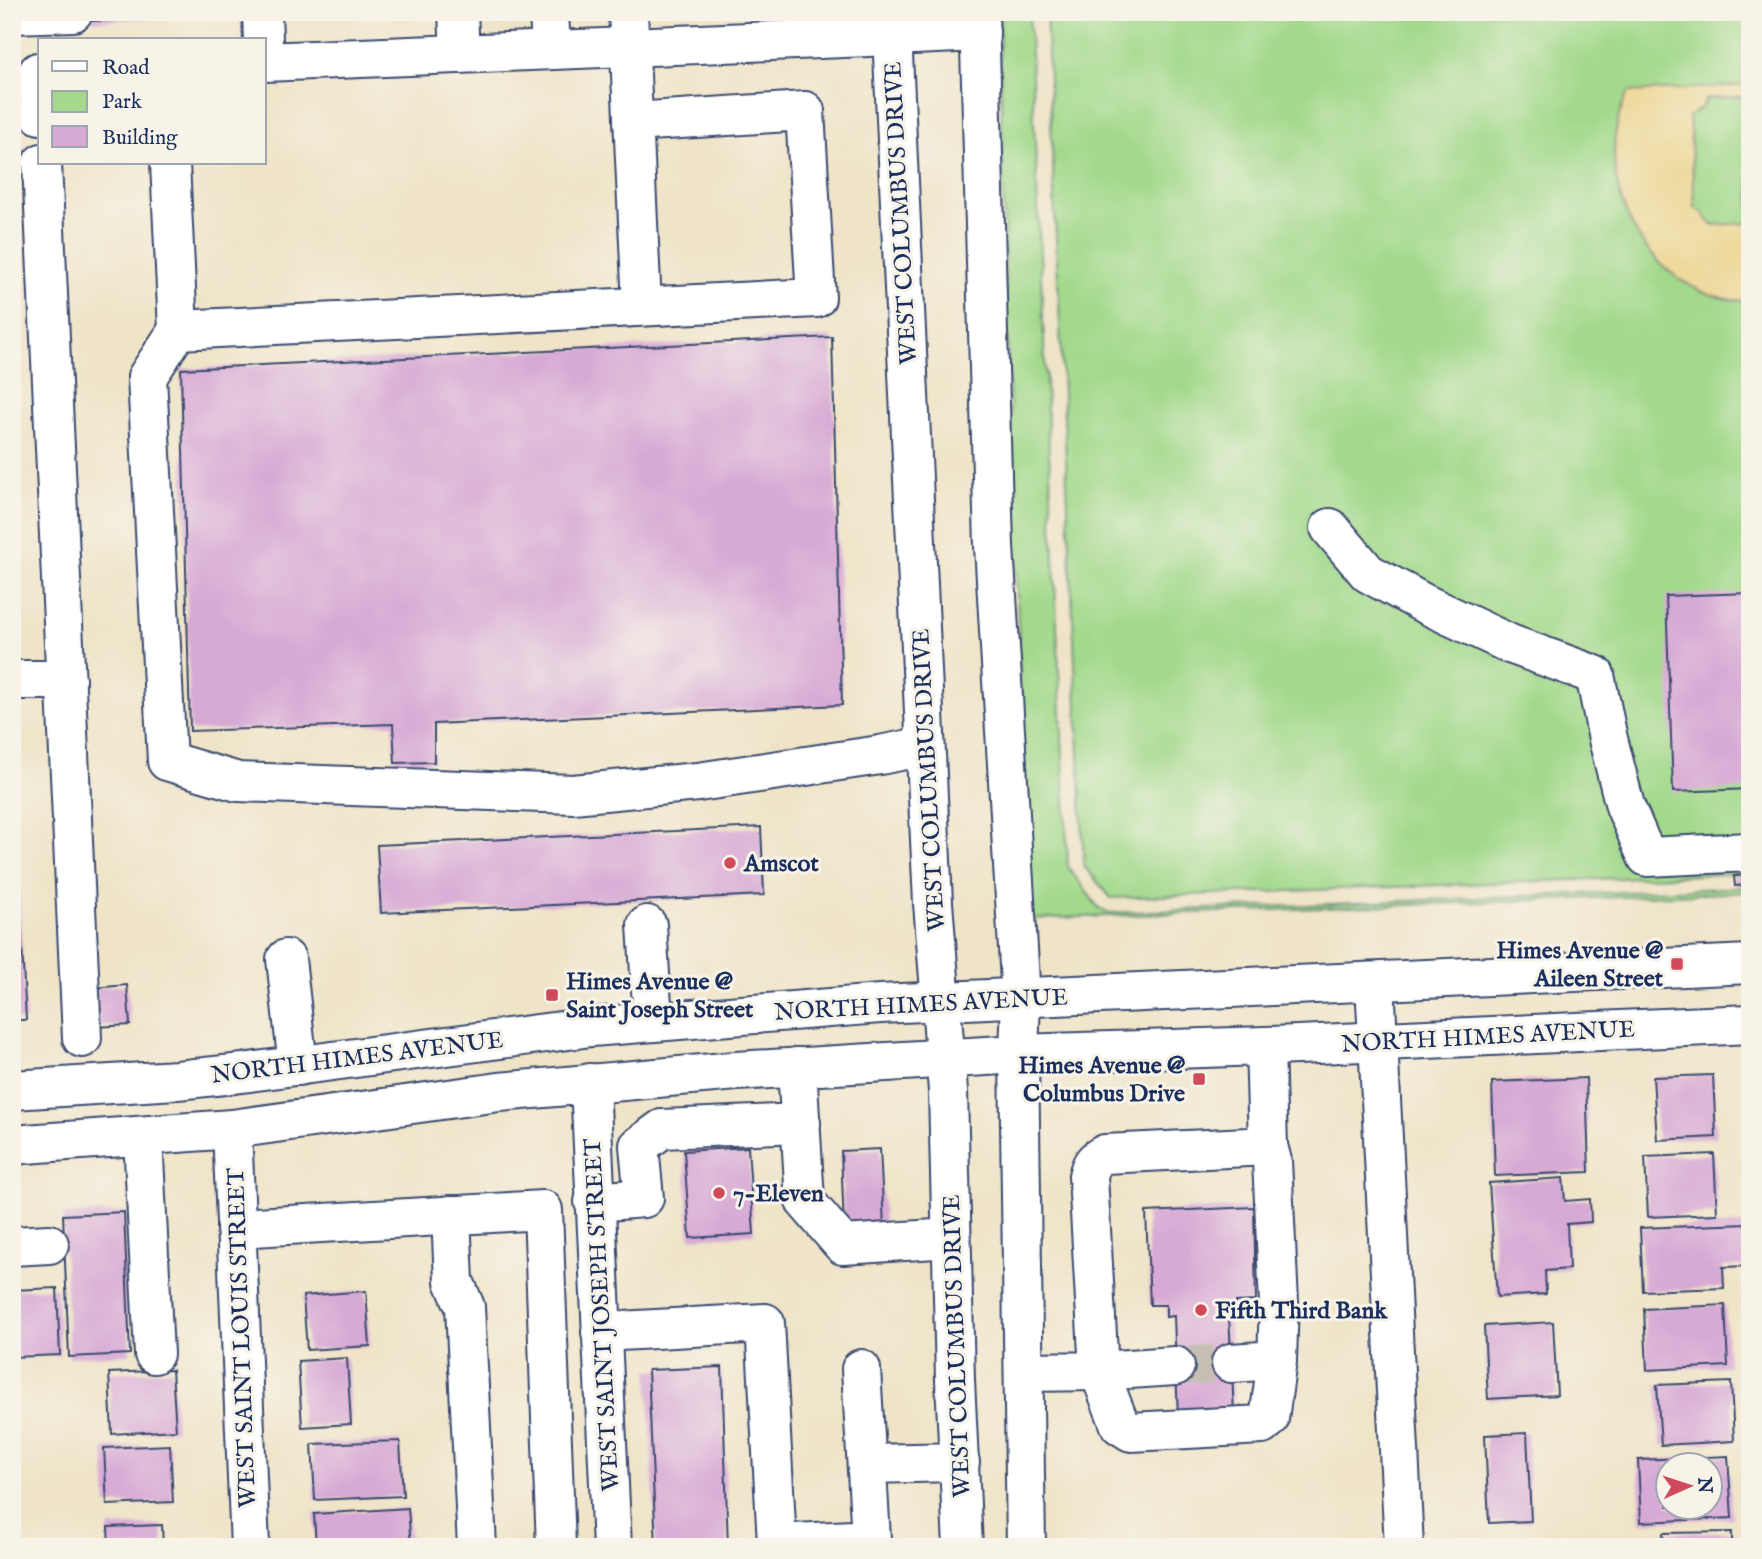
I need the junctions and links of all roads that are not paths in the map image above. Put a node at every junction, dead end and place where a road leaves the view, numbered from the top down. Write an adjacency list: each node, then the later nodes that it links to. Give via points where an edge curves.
1 (73, 12): 5 (street)
2 (262, 12): 9 (street)
3 (458, 12): 11 (street)
4 (549, 12): 10 (street)
5 (12, 14)
6 (980, 22): 7 (street); 29 (street, via 994,545)
7 (891, 24): 8 (street); 23 (street, WEST COLUMBUS DRIVE)
8 (629, 30): 10 (street); 15 (street)
9 (263, 38)
10 (551, 50): 11 (street)
11 (460, 54): 12 (street)
12 (266, 62)
13 (30, 72): 14 (street)
14 (38, 106)
15 (633, 122): 18 (street); 18 (street, via 805,111 816,298)
16 (42, 164): 22 (street)
17 (170, 164): 19 (street)
18 (642, 306): 19 (street)
19 (178, 330): 23 (street, via 147,377 167,761 238,782 573,794 698,782)
20 (1330, 528): 24 (street, via 1368,573 1510,644 1595,675 1625,807 1647,857)
21 (12, 680): 22 (street)
22 (66, 680): 33 (street)
23 (925, 746): 30 (street, WEST COLUMBUS DRIVE)
24 (1750, 852)
25 (647, 925): 31 (street)
26 (286, 960): 38 (street)
27 (1750, 964): 28 (street, NORTH HIMES AVENUE)
28 (1375, 982): 29 (street, NORTH HIMES AVENUE); 34 (street)
29 (1021, 999): 30 (street, NORTH HIMES AVENUE); 36 (street)
30 (942, 1002): 31 (street, NORTH HIMES AVENUE); 37 (street, WEST COLUMBUS DRIVE)
31 (653, 1022): 38 (street, NORTH HIMES AVENUE)
32 (1750, 1024): 34 (street, NORTH HIMES AVENUE)
33 (82, 1038)
34 (1378, 1041): 35 (street, NORTH HIMES AVENUE); 70 (street)
35 (1265, 1046): 36 (street, NORTH HIMES AVENUE); 48 (street)
36 (1019, 1054): 37 (street, NORTH HIMES AVENUE); 61 (street)
37 (945, 1059): 39 (street, NORTH HIMES AVENUE); 53 (street, WEST COLUMBUS DRIVE)
38 (298, 1066): 40 (street, NORTH HIMES AVENUE)
39 (797, 1067): 41 (street, NORTH HIMES AVENUE); 44 (street)
40 (177, 1080): 42 (street, NORTH HIMES AVENUE); 43 (street, via 112,1098)
41 (590, 1083): 45 (street, NORTH HIMES AVENUE); 49 (street, WEST SAINT JOSEPH STREET)
42 (12, 1090)
43 (12, 1108)
44 (801, 1123): 49 (street, via 662,1129 639,1146 644,1198); 53 (street, via 805,1201 843,1245)
45 (232, 1129): 46 (street, NORTH HIMES AVENUE); 52 (street, WEST SAINT LOUIS STREET)
46 (143, 1137): 47 (street, NORTH HIMES AVENUE); 55 (street)
47 (12, 1145)
48 (1268, 1146): 56 (street, via 1279,1303); 60 (street, via 1105,1154 1091,1165)
49 (595, 1211): 51 (street); 54 (street, WEST SAINT JOSEPH STREET)
50 (451, 1215): 51 (street); 52 (street); 65 (street, via 454,1282 465,1307)
51 (543, 1217): 66 (street)
52 (236, 1228): 64 (street, WEST SAINT LOUIS STREET)
53 (951, 1238): 62 (street, WEST COLUMBUS DRIVE)
54 (601, 1332): 63 (street, via 765,1324 777,1544 871,1539); 67 (street, WEST SAINT JOSEPH STREET)
55 (154, 1354)
56 (1278, 1360): 57 (street); 60 (street, via 1269,1419 1262,1425 1130,1432 1120,1425)
57 (1231, 1363)
58 (1175, 1366): 60 (street)
59 (861, 1369): 63 (street)
60 (1099, 1371): 61 (street)
61 (1024, 1372): 69 (street)
62 (960, 1462): 63 (street); 68 (street, WEST COLUMBUS DRIVE)
63 (867, 1464)
64 (250, 1547)
65 (477, 1547)
66 (556, 1547)
67 (612, 1547)
68 (964, 1547)
69 (1027, 1547)
70 (1404, 1547)

